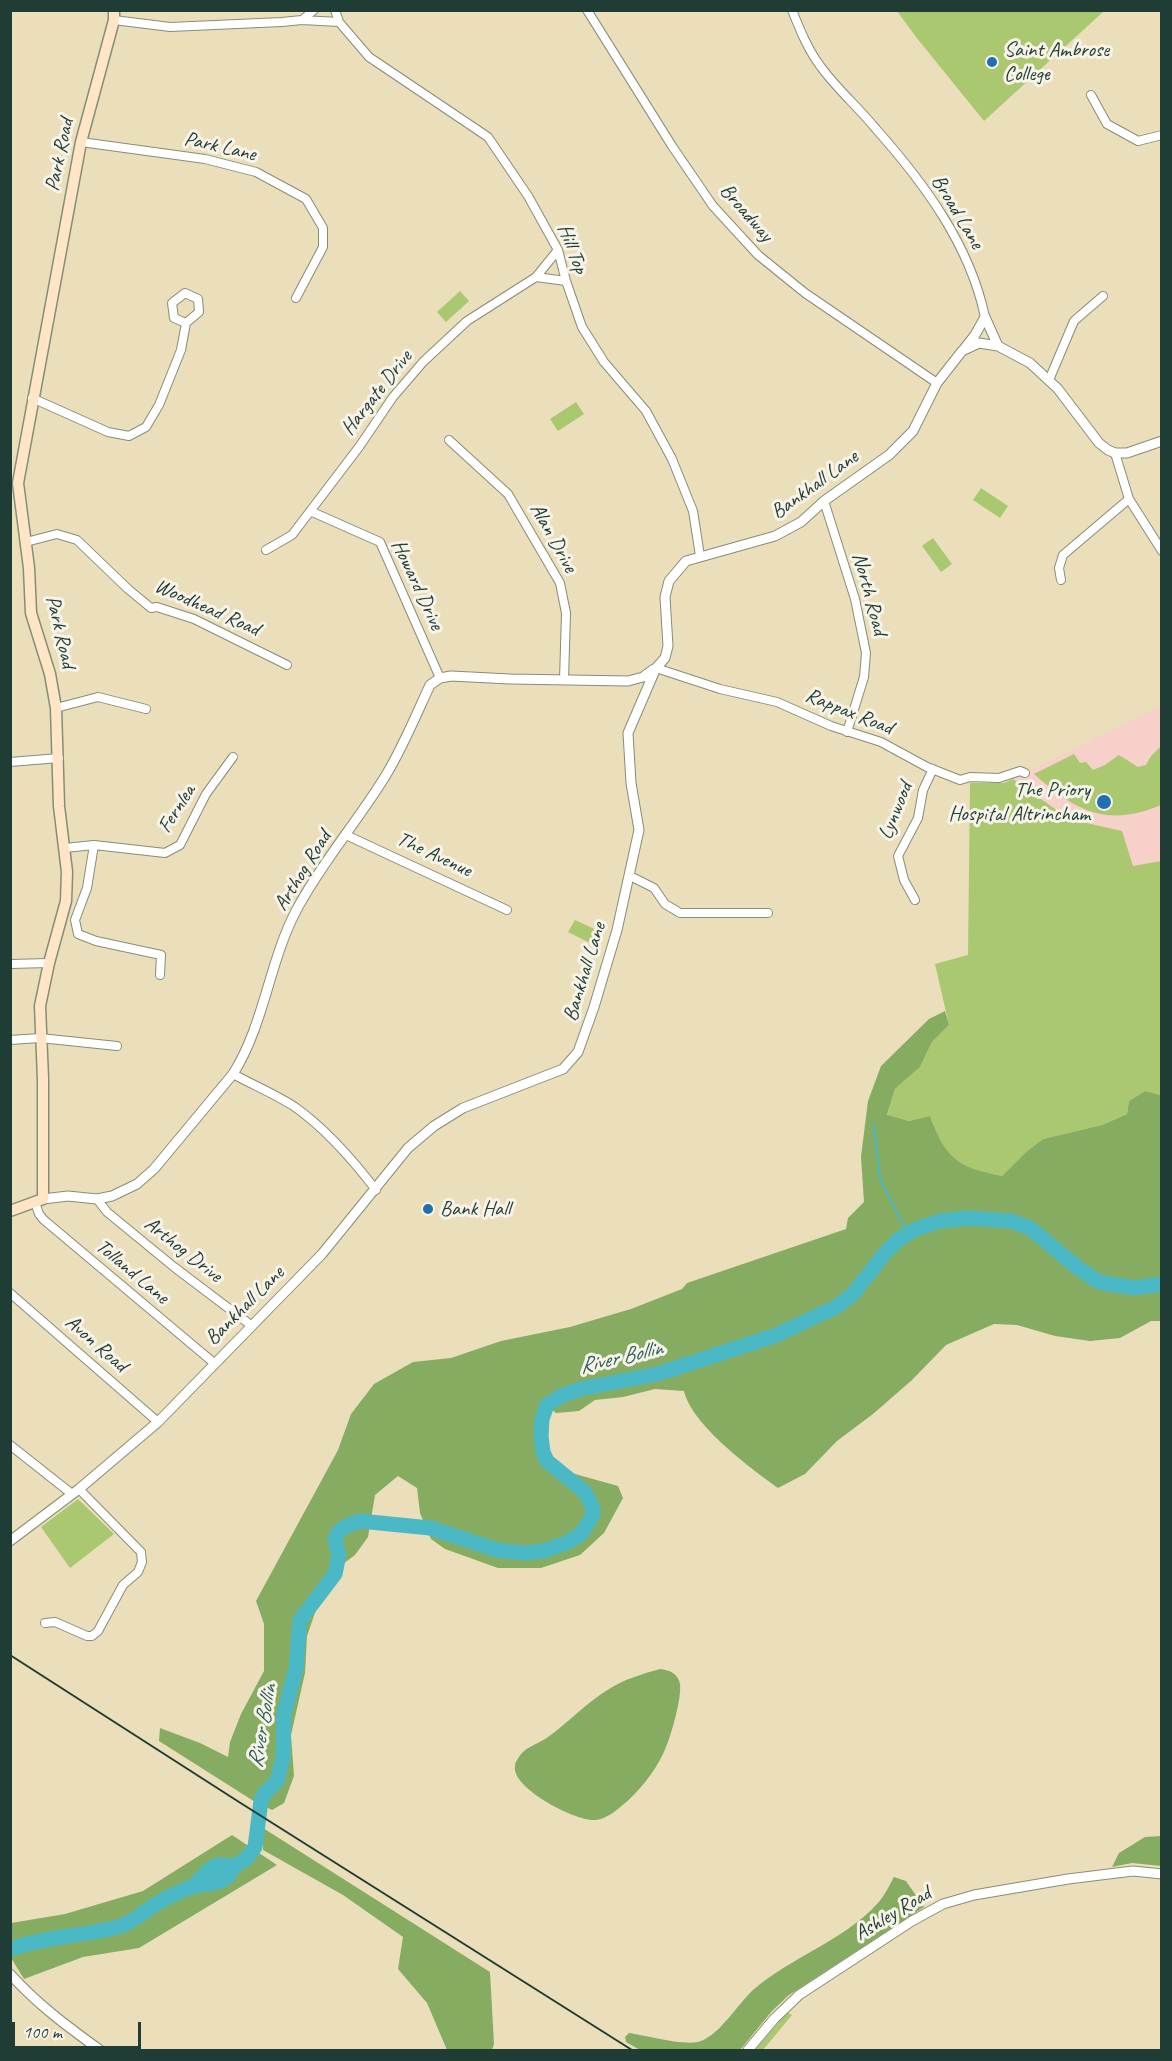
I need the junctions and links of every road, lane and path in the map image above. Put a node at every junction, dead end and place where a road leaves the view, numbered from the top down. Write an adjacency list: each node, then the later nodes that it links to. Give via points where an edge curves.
1 (314, 10): 6 (street)
2 (335, 10): 7 (street, Hill Top)
3 (587, 10): 21 (street, Broadway, via 707,198 758,255 805,293)
4 (792, 10): 16 (street, Broad Lane, via 821,68 878,130 940,211 973,275)
5 (114, 15): 6 (street, via 170,27); 10 (main road, Park Road)
6 (302, 20): 7 (street)
7 (339, 22): 11 (street, Hill Top, via 369,57 488,137)
8 (1091, 94): 9 (street, via 1107,124 1138,141)
9 (1161, 135)
10 (81, 142): 15 (street, Park Lane, via 205,159 256,172 306,199 323,228 323,247); 22 (main road, Park Road)
11 (558, 250): 12 (street, Hargate Drive); 13 (street, Hill Top)
12 (536, 278): 13 (street); 28 (street, Hargate Drive, via 466,321 423,362)
13 (566, 281): 32 (street, Hill Top, via 582,327 604,362 646,411 672,459 693,511)
14 (1103, 296): 20 (street, via 1074,321)
15 (296, 298)
16 (985, 317): 18 (street, Broad Lane); 19 (street, Bankhall Lane)
17 (186, 323): 22 (street, via 181,350 159,405 146,427 129,436 108,432)
18 (998, 345): 19 (street, via 979,343); 20 (street)
19 (962, 351): 21 (street, Bankhall Lane)
20 (1049, 380): 25 (street, via 1099,443)
21 (937, 382): 27 (street, Bankhall Lane, via 913,431 889,455)
22 (32, 398): 29 (main road, Park Road, via 18,483)
23 (449, 441): 37 (street, Alan Drive, via 508,494 560,583 566,613)
24 (1161, 441): 25 (street, via 1127,453)
25 (1115, 453): 26 (street)
26 (1129, 499): 31 (street); 33 (street, via 1069,548 1059,562)
27 (824, 501): 32 (street, Bankhall Lane, via 801,522 775,536); 40 (street, North Road, via 855,599 866,653 864,677)
28 (310, 511): 30 (street, Hargate Drive, via 292,535); 36 (street, Howard Drive, via 380,542)
29 (26, 542): 34 (street, Woodhead Road, via 57,534 77,540 151,608 194,619); 38 (main road, Park Road, via 31,613)
30 (266, 550)
31 (1161, 551)
32 (700, 556): 35 (street, Bankhall Lane, via 686,561 669,581 665,597 668,646 665,658)
33 (1061, 580)
34 (287, 665)
35 (656, 668): 37 (street, via 628,681); 40 (street, Rappax Road, via 777,702); 49 (street, Bankhall Lane, via 628,733 639,830)
36 (440, 678): 37 (street); 46 (street, Arthog Road, via 430,685 386,775)
37 (564, 680)
38 (56, 708): 39 (street, via 98,697); 42 (main road, Park Road)
39 (146, 709)
40 (847, 732): 44 (street, Rappax Road, via 880,742)
41 (233, 757): 47 (street, Fernlea, via 206,794 180,846 165,853)
42 (59, 758): 43 (street); 48 (main road, Park Road, via 59,806)
43 (10, 762)
44 (933, 769): 45 (street, Rappax Road, via 960,780); 50 (street, Lynwood, via 923,790 918,818 898,856 904,880)
45 (1025, 773)
46 (346, 835): 51 (street, The Avenue); 59 (street, Arthog Road, via 290,923 258,1022)
47 (94, 845): 48 (street, Fernlea); 55 (street, via 87,888 75,920 78,934 161,955)
48 (65, 848): 53 (main road, Park Road, via 66,901)
49 (630, 876): 52 (street, via 654,888 664,904 680,913); 60 (street, Bankhall Lane, via 578,1052 563,1069 463,1108 434,1125 408,1148)
50 (915, 900)
51 (507, 909)
52 (768, 913)
53 (49, 963): 54 (street); 56 (main road, Park Road, via 40,1006)
54 (10, 964)
55 (160, 975)
56 (40, 1038): 57 (street); 58 (street); 62 (main road, Park Road, via 43,1079)
57 (10, 1040)
58 (117, 1046)
59 (233, 1074): 60 (street, via 295,1107 355,1162); 61 (street, Arthog Road, via 146,1178 127,1190)
60 (376, 1190): 65 (street, Bankhall Lane, via 322,1254)
61 (97, 1199): 62 (street, Arthog Road, via 68,1196); 65 (street, Arthog Drive, via 107,1212 174,1267)
62 (39, 1200): 63 (main road); 66 (street, Tolland Lane, via 44,1220)
63 (10, 1211)
64 (10, 1293): 67 (street, Avon Road)
65 (252, 1326): 66 (street, Bankhall Lane)
66 (214, 1363): 67 (street, Bankhall Lane)
67 (158, 1422): 69 (street, Bankhall Lane)
68 (10, 1445): 69 (street)
69 (76, 1491): 70 (street, Bankhall Lane); 71 (street, via 141,1552 142,1562 92,1636 55,1622)
70 (10, 1541)
71 (45, 1623)
72 (1161, 1874): 75 (street, Ashley Road, via 1133,1871 1068,1879 943,1904 799,1995)
73 (10, 1974): 74 (street, via 48,2012)
74 (100, 2050)
75 (748, 2050)

